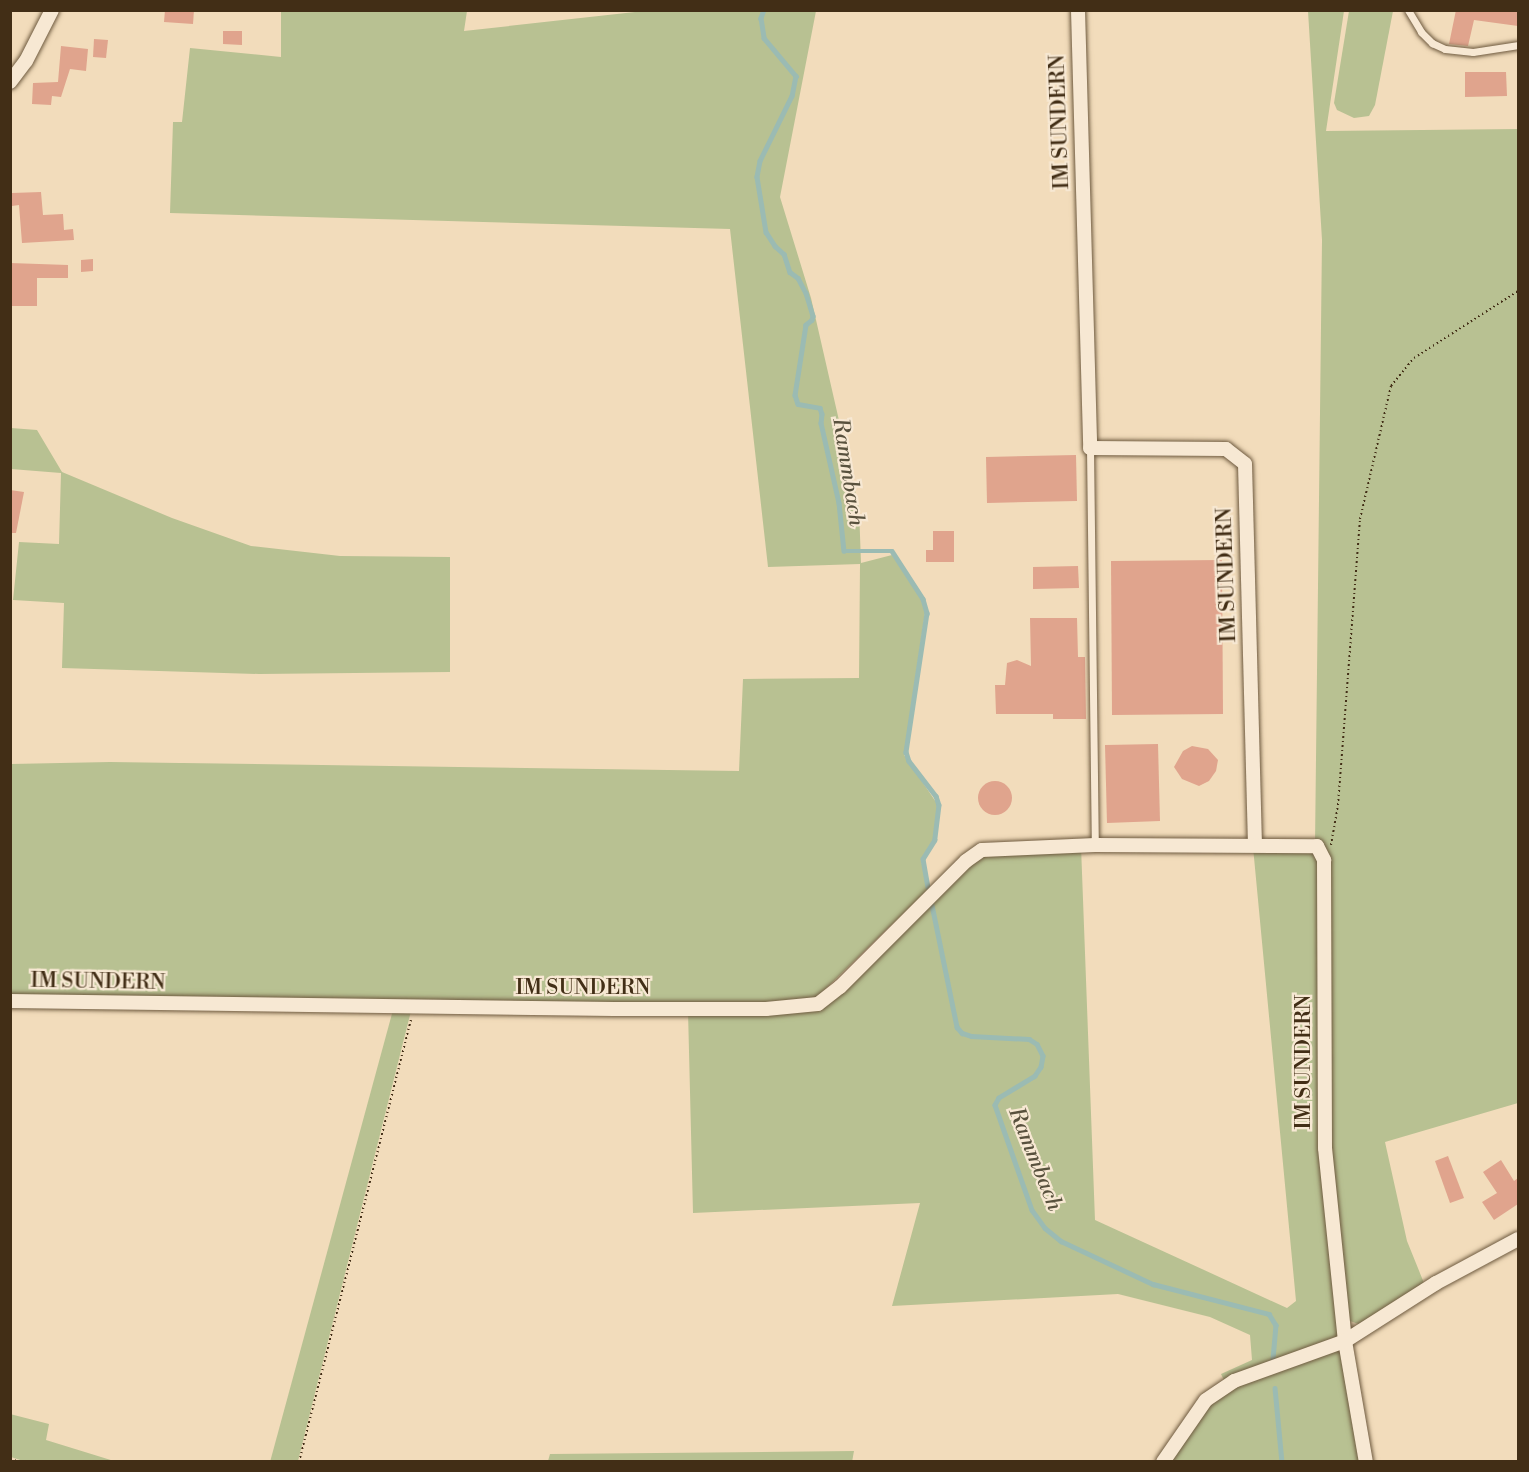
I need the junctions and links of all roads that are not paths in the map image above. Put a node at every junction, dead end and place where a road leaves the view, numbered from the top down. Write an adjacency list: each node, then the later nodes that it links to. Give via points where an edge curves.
1 (52, 10): 5 (street, via 26,61)
2 (1078, 10): 6 (street, IM SUNDERN)
3 (1408, 10): 4 (lane, via 1421,32 1445,49 1473,52)
4 (1518, 45)
5 (10, 82)
6 (1090, 447): 7 (street, IM SUNDERN, via 1226,449 1245,464); 8 (lane, IM SUNDERN)
7 (1255, 844): 8 (street, IM SUNDERN); 11 (street, IM SUNDERN, via 1317,846 1322,856 1325,1148)
8 (1095, 845): 9 (street, IM SUNDERN, via 982,850 818,1004 766,1009 413,1008)
9 (10, 1001)
10 (1518, 1239): 11 (street, via 1436,1283)
11 (1345, 1341): 12 (street, via 1234,1381 1206,1400); 13 (street, IM SUNDERN)
12 (1163, 1461)
13 (1366, 1461)

